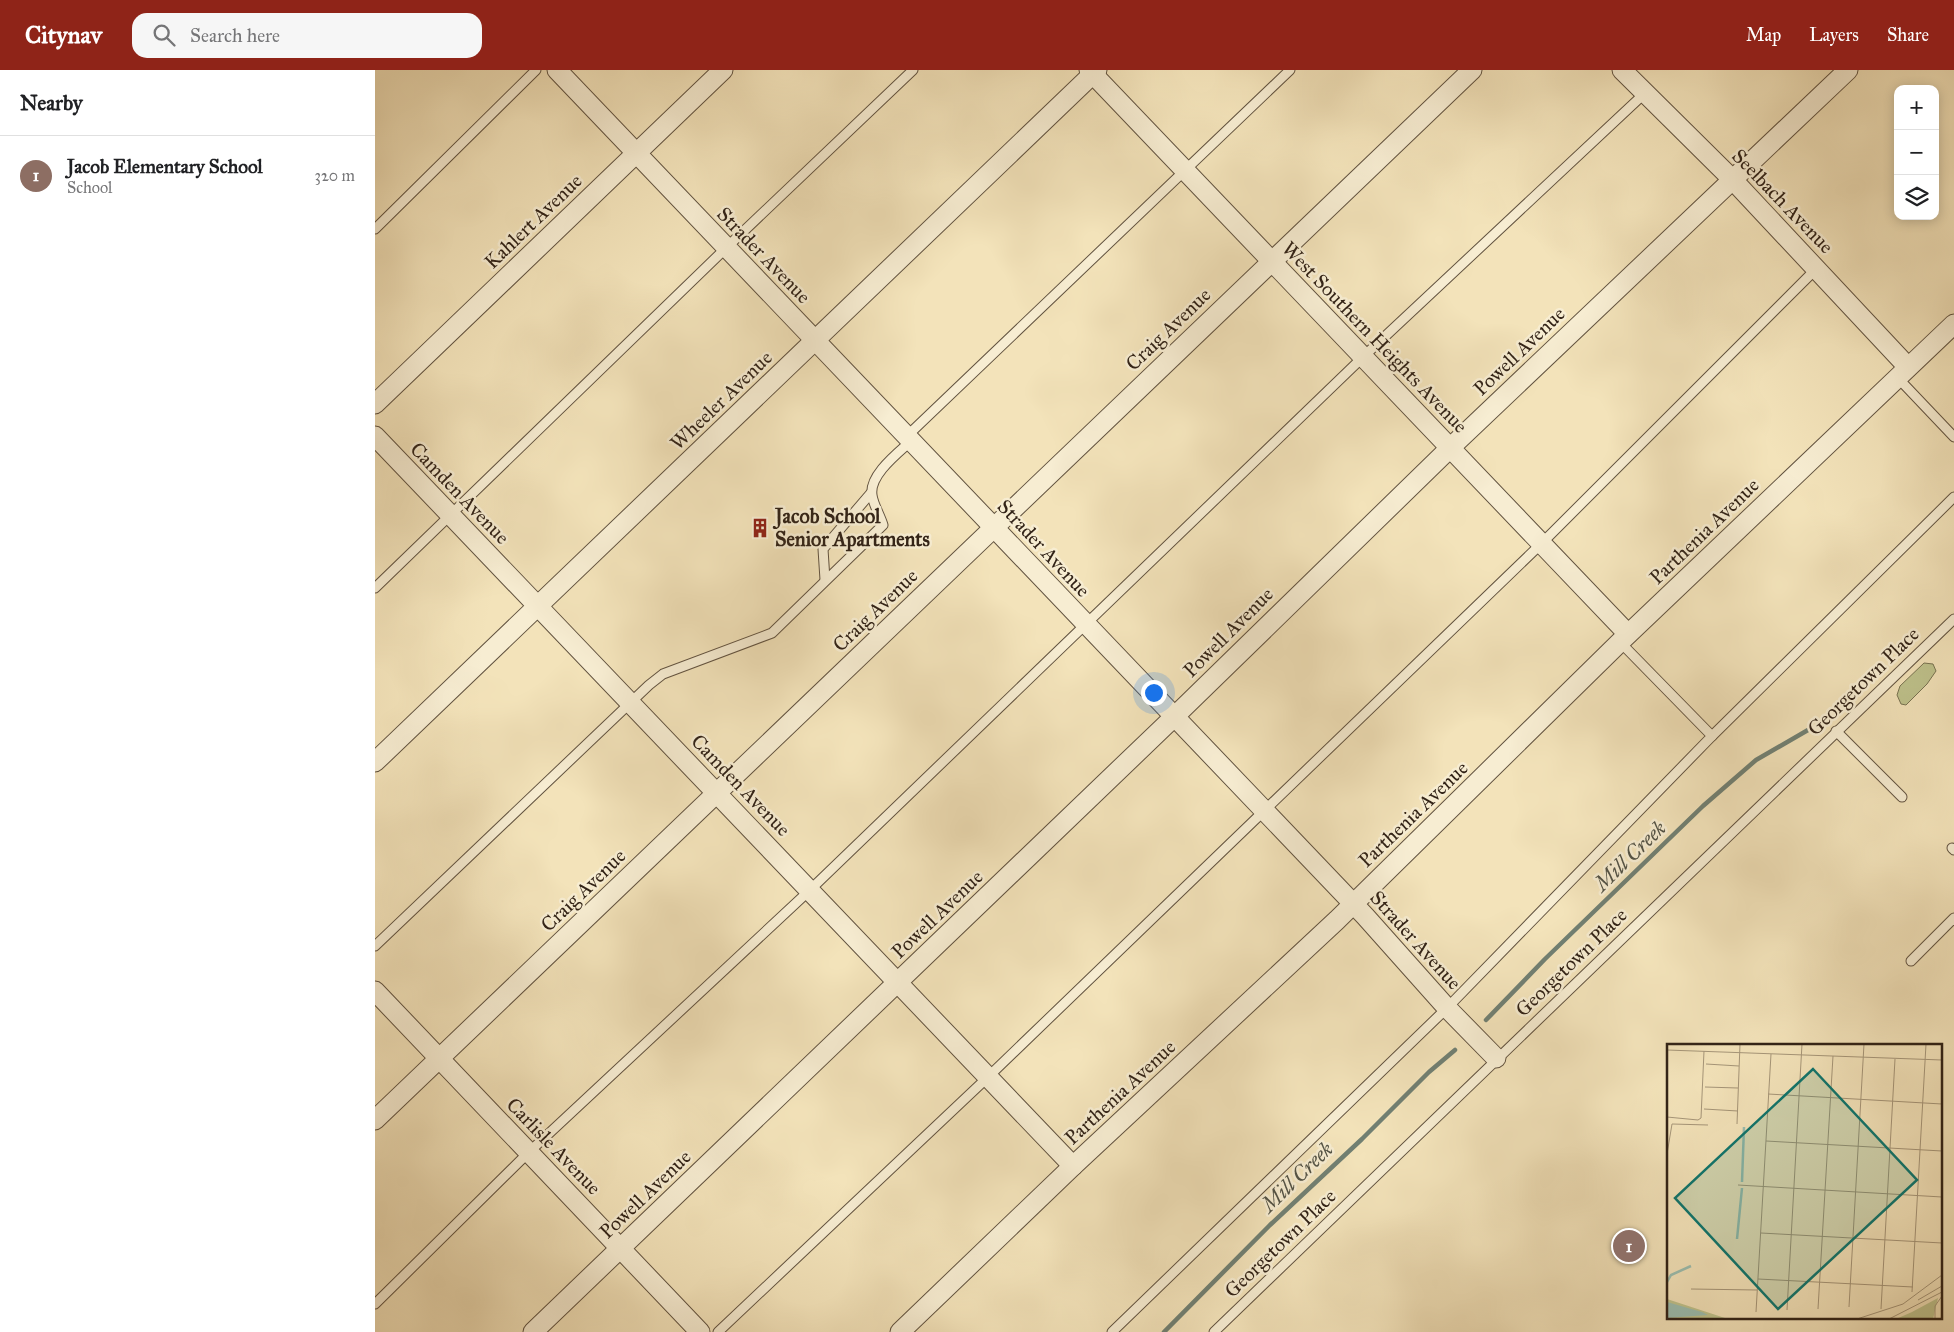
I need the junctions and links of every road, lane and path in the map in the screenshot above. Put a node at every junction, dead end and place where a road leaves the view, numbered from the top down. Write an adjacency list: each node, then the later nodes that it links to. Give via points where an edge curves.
1 (536, 70): 14 (lane)
2 (557, 70): 11 (street, Strader Avenue)
3 (723, 70): 11 (street, Kahlert Avenue)
4 (913, 70): 15 (lane)
5 (1290, 70): 12 (lane)
6 (1472, 70): 16 (street, Craig Avenue)
7 (1622, 70): 10 (street, Seelbach Avenue)
8 (1848, 70): 13 (street, Powell Avenue)
9 (1093, 71): 12 (street, West Southern Heights Avenue); 19 (street, Wheeler Avenue)
10 (1645, 93): 13 (street, Seelbach Avenue); 20 (lane)
11 (636, 154): 15 (street, Strader Avenue); 22 (street, Kahlert Avenue)
12 (1185, 171): 16 (street, West Southern Heights Avenue); 25 (lane)
13 (1731, 179): 17 (street, Seelbach Avenue); 26 (street, Powell Avenue)
14 (375, 229)
15 (726, 248): 19 (street, Strader Avenue); 29 (lane)
16 (1271, 262): 20 (street, West Southern Heights Avenue); 30 (street, Craig Avenue)
17 (1817, 269): 21 (street, Seelbach Avenue); 31 (lane)
18 (1954, 324): 21 (street, Parthenia Avenue)
19 (816, 341): 25 (street, Strader Avenue); 34 (street, Wheeler Avenue)
20 (1363, 357): 26 (street, West Southern Heights Avenue); 36 (lane)
21 (1903, 372): 24 (lane); 37 (street, Parthenia Avenue)
22 (375, 404)
23 (375, 436): 29 (street, Camden Avenue)
24 (1954, 437)
25 (909, 439): 27 (lane, via 877,476); 30 (street, Strader Avenue)
26 (1450, 448): 31 (street, West Southern Heights Avenue); 39 (street, Powell Avenue)
27 (871, 493): 32 (lane, via 823,549); 32 (lane, via 883,525)
28 (1954, 497): 41 (lane)
29 (450, 515): 33 (lane); 34 (street, Camden Avenue)
30 (994, 527): 36 (street, Strader Avenue); 43 (street, Craig Avenue)
31 (1542, 543): 37 (street, West Southern Heights Avenue); 45 (lane)
32 (825, 580): 38 (lane, via 772,633 663,674)
33 (375, 588)
34 (537, 607): 38 (street, Camden Avenue); 42 (street, Wheeler Avenue)
35 (1954, 619): 40 (lane, Georgetown Place)
36 (1085, 624): 39 (street, Strader Avenue); 46 (lane)
37 (1624, 638): 41 (lane); 47 (street, Parthenia Avenue)
38 (629, 702): 43 (street, Camden Avenue); 49 (lane)
39 (1174, 717): 45 (street, Strader Avenue); 51 (street, Powell Avenue)
40 (1837, 731): 44 (lane); 54 (lane, Georgetown Place)
41 (1712, 736): 53 (lane)
42 (375, 762)
43 (717, 793): 46 (street, Camden Avenue); 55 (street, Craig Avenue)
44 (1902, 797)
45 (1265, 810): 47 (street, Strader Avenue); 56 (lane)
46 (810, 890): 51 (street, Camden Avenue); 58 (lane)
47 (1353, 904): 53 (street, Strader Avenue); 59 (street, Parthenia Avenue)
48 (1954, 918): 50 (lane)
49 (375, 946)
50 (1911, 961)
51 (897, 984): 56 (street, Camden Avenue); 60 (street, Powell Avenue)
52 (375, 991): 55 (street, Carlisle Avenue)
53 (1447, 1008): 54 (street, Strader Avenue); 66 (lane)
54 (1496, 1058): 67 (lane, Georgetown Place)
55 (439, 1059): 57 (street, Craig Avenue); 58 (street, Carlisle Avenue)
56 (988, 1077): 59 (street, Camden Avenue); 64 (lane)
57 (375, 1120)
58 (529, 1153): 60 (street, Carlisle Avenue); 61 (lane)
59 (1073, 1166): 65 (street, Parthenia Avenue)
60 (621, 1248): 62 (street, Powell Avenue); 63 (street, Carlisle Avenue)
61 (375, 1304)
62 (533, 1332)
63 (700, 1332)
64 (718, 1332)
65 (900, 1332)
66 (1112, 1332)
67 (1213, 1332)

